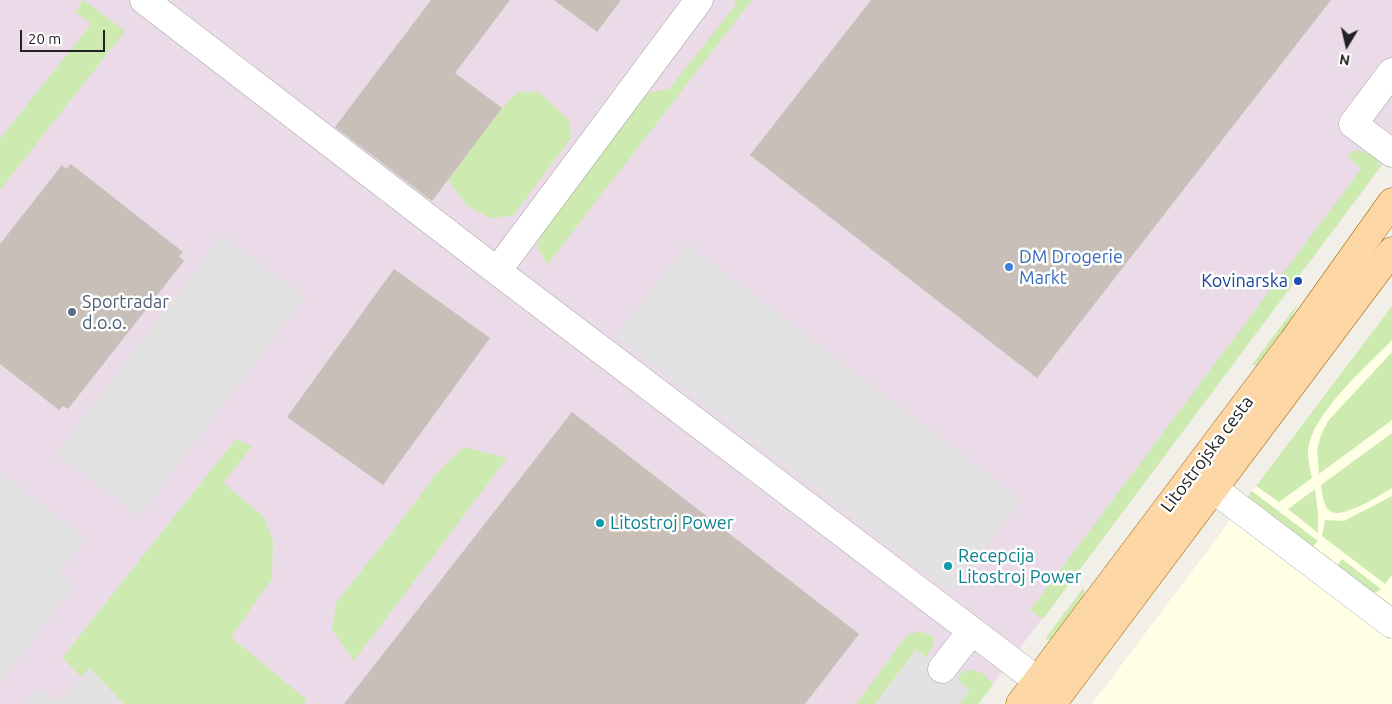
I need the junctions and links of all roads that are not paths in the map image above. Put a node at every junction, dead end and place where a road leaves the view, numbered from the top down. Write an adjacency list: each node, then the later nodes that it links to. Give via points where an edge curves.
1 (144, 0): 7 (street)
2 (699, 0): 7 (street)
3 (1392, 72): 4 (street, via 1353,124)
4 (1392, 153)
5 (1392, 202): 8 (main road, Litostrojska cesta, via 1293,341)
6 (1392, 251): 8 (main road, Litostrojska cesta)
7 (497, 271): 10 (street)
8 (1203, 480): 9 (street); 12 (main road, Litostrojska cesta)
9 (1392, 624)
10 (971, 632): 11 (street); 12 (street)
11 (942, 669)
12 (1049, 694): 13 (main road, Litostrojska cesta)
13 (1020, 704)

